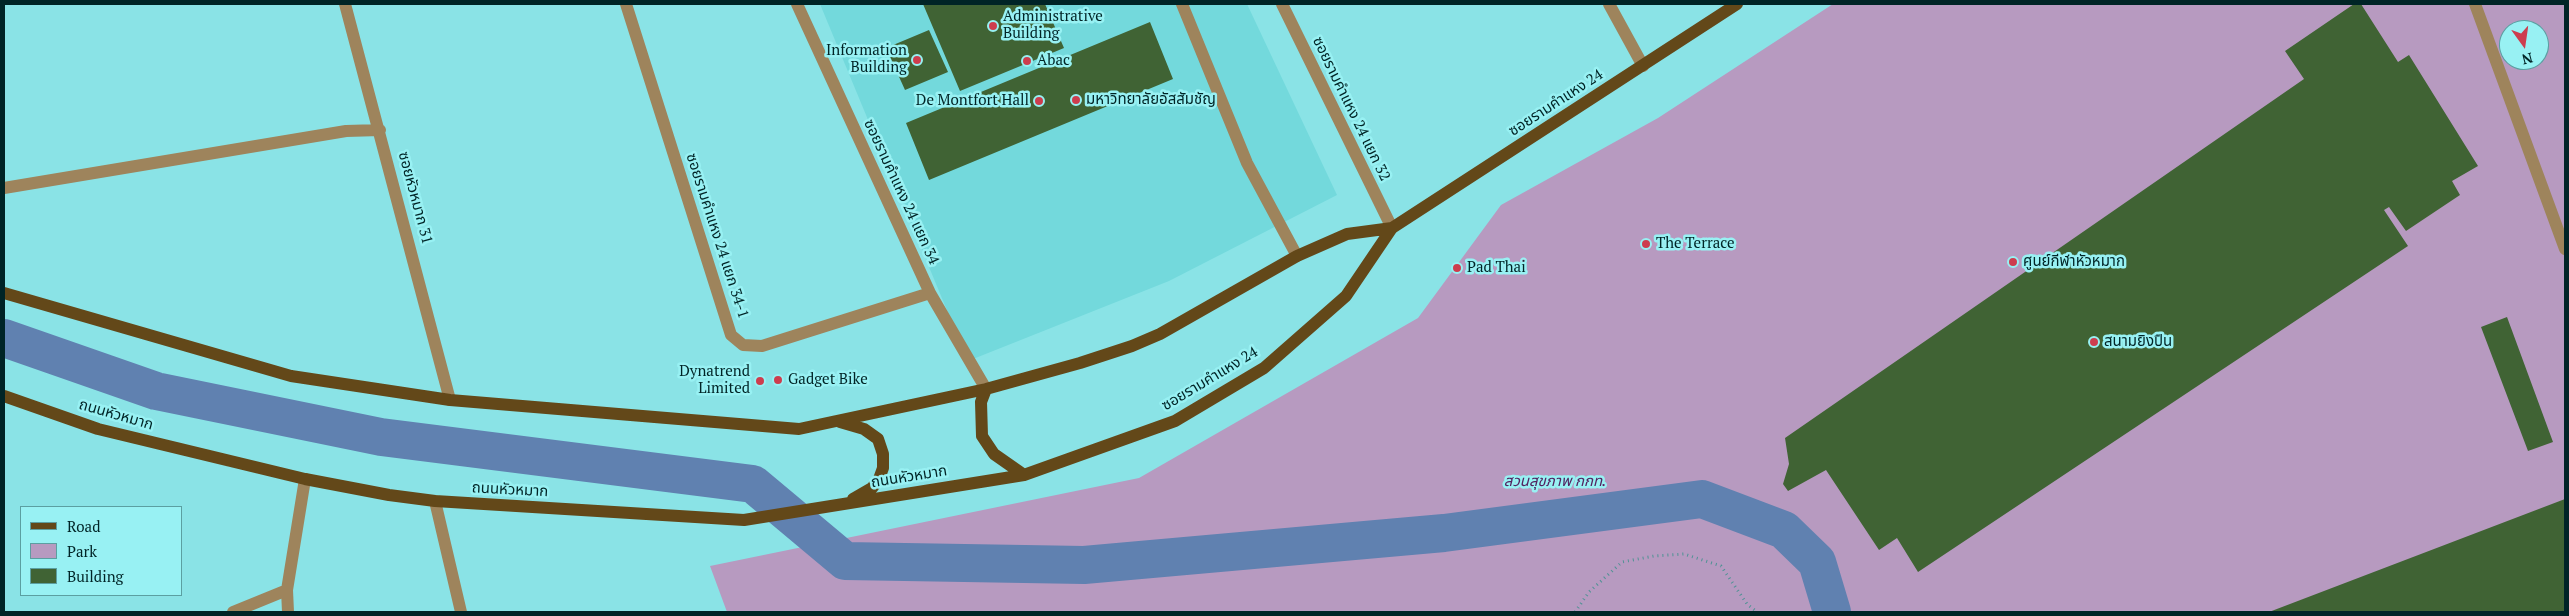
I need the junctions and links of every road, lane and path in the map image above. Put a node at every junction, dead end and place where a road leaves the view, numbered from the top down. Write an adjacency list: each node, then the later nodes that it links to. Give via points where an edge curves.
1 (345, 4): 10 (street, ซอยหัวหมาก 31)
2 (626, 4): 16 (street, ซอยรามคำแหง 24 แยก 34-1, via 731,336 743,345 762,346)
3 (798, 4): 16 (street, ซอยรามคำแหง 24 แยก 34)
4 (1182, 4): 14 (street, via 1247,163)
5 (1282, 4): 12 (street, ซอยรามคำแหง 24 แยก 32)
6 (1609, 4): 9 (street)
7 (1736, 4): 9 (main road, ซอยรามคำแหง 24)
8 (2476, 4): 13 (street)
9 (1643, 66): 12 (main road, ซอยรามคำแหง 24)
10 (380, 130): 11 (street, via 346,131); 19 (street, ซอยหัวหมาก 31)
11 (4, 188)
12 (1392, 228): 14 (main road, ซอยรามคำแหง 24, via 1347,234); 21 (main road, ซอยรามคำแหง 24, via 1346,296 1264,368 1175,421)
13 (2565, 249)
14 (1297, 256): 17 (main road, ซอยรามคำแหง 24, via 1160,334 1080,363)
15 (4, 293): 19 (main road, via 291,376)
16 (930, 293): 17 (street, ซอยรามคำแหง 24 แยก 34)
17 (986, 389): 20 (main road); 21 (main road, via 981,402 982,436 994,454)
18 (4, 396): 22 (main road, ถนนหัวหมาก, via 98,429)
19 (450, 400): 20 (main road, via 799,429)
20 (838, 421): 24 (main road, via 864,429 878,439 884,468 872,488)
21 (1024, 475): 24 (main road, ถนนหัวหมาก)
22 (305, 478): 23 (main road, ถนนหัวหมาก); 25 (street)
23 (435, 501): 24 (main road, ถนนหัวหมาก, via 744,520); 28 (street)
24 (840, 505)
25 (287, 590): 26 (street); 27 (street)
26 (233, 612)
27 (288, 612)
28 (461, 612)
29 (1575, 612): 30 (path, via 1589,592 1622,562 1684,554 1721,566 1747,604)
30 (1757, 612)

